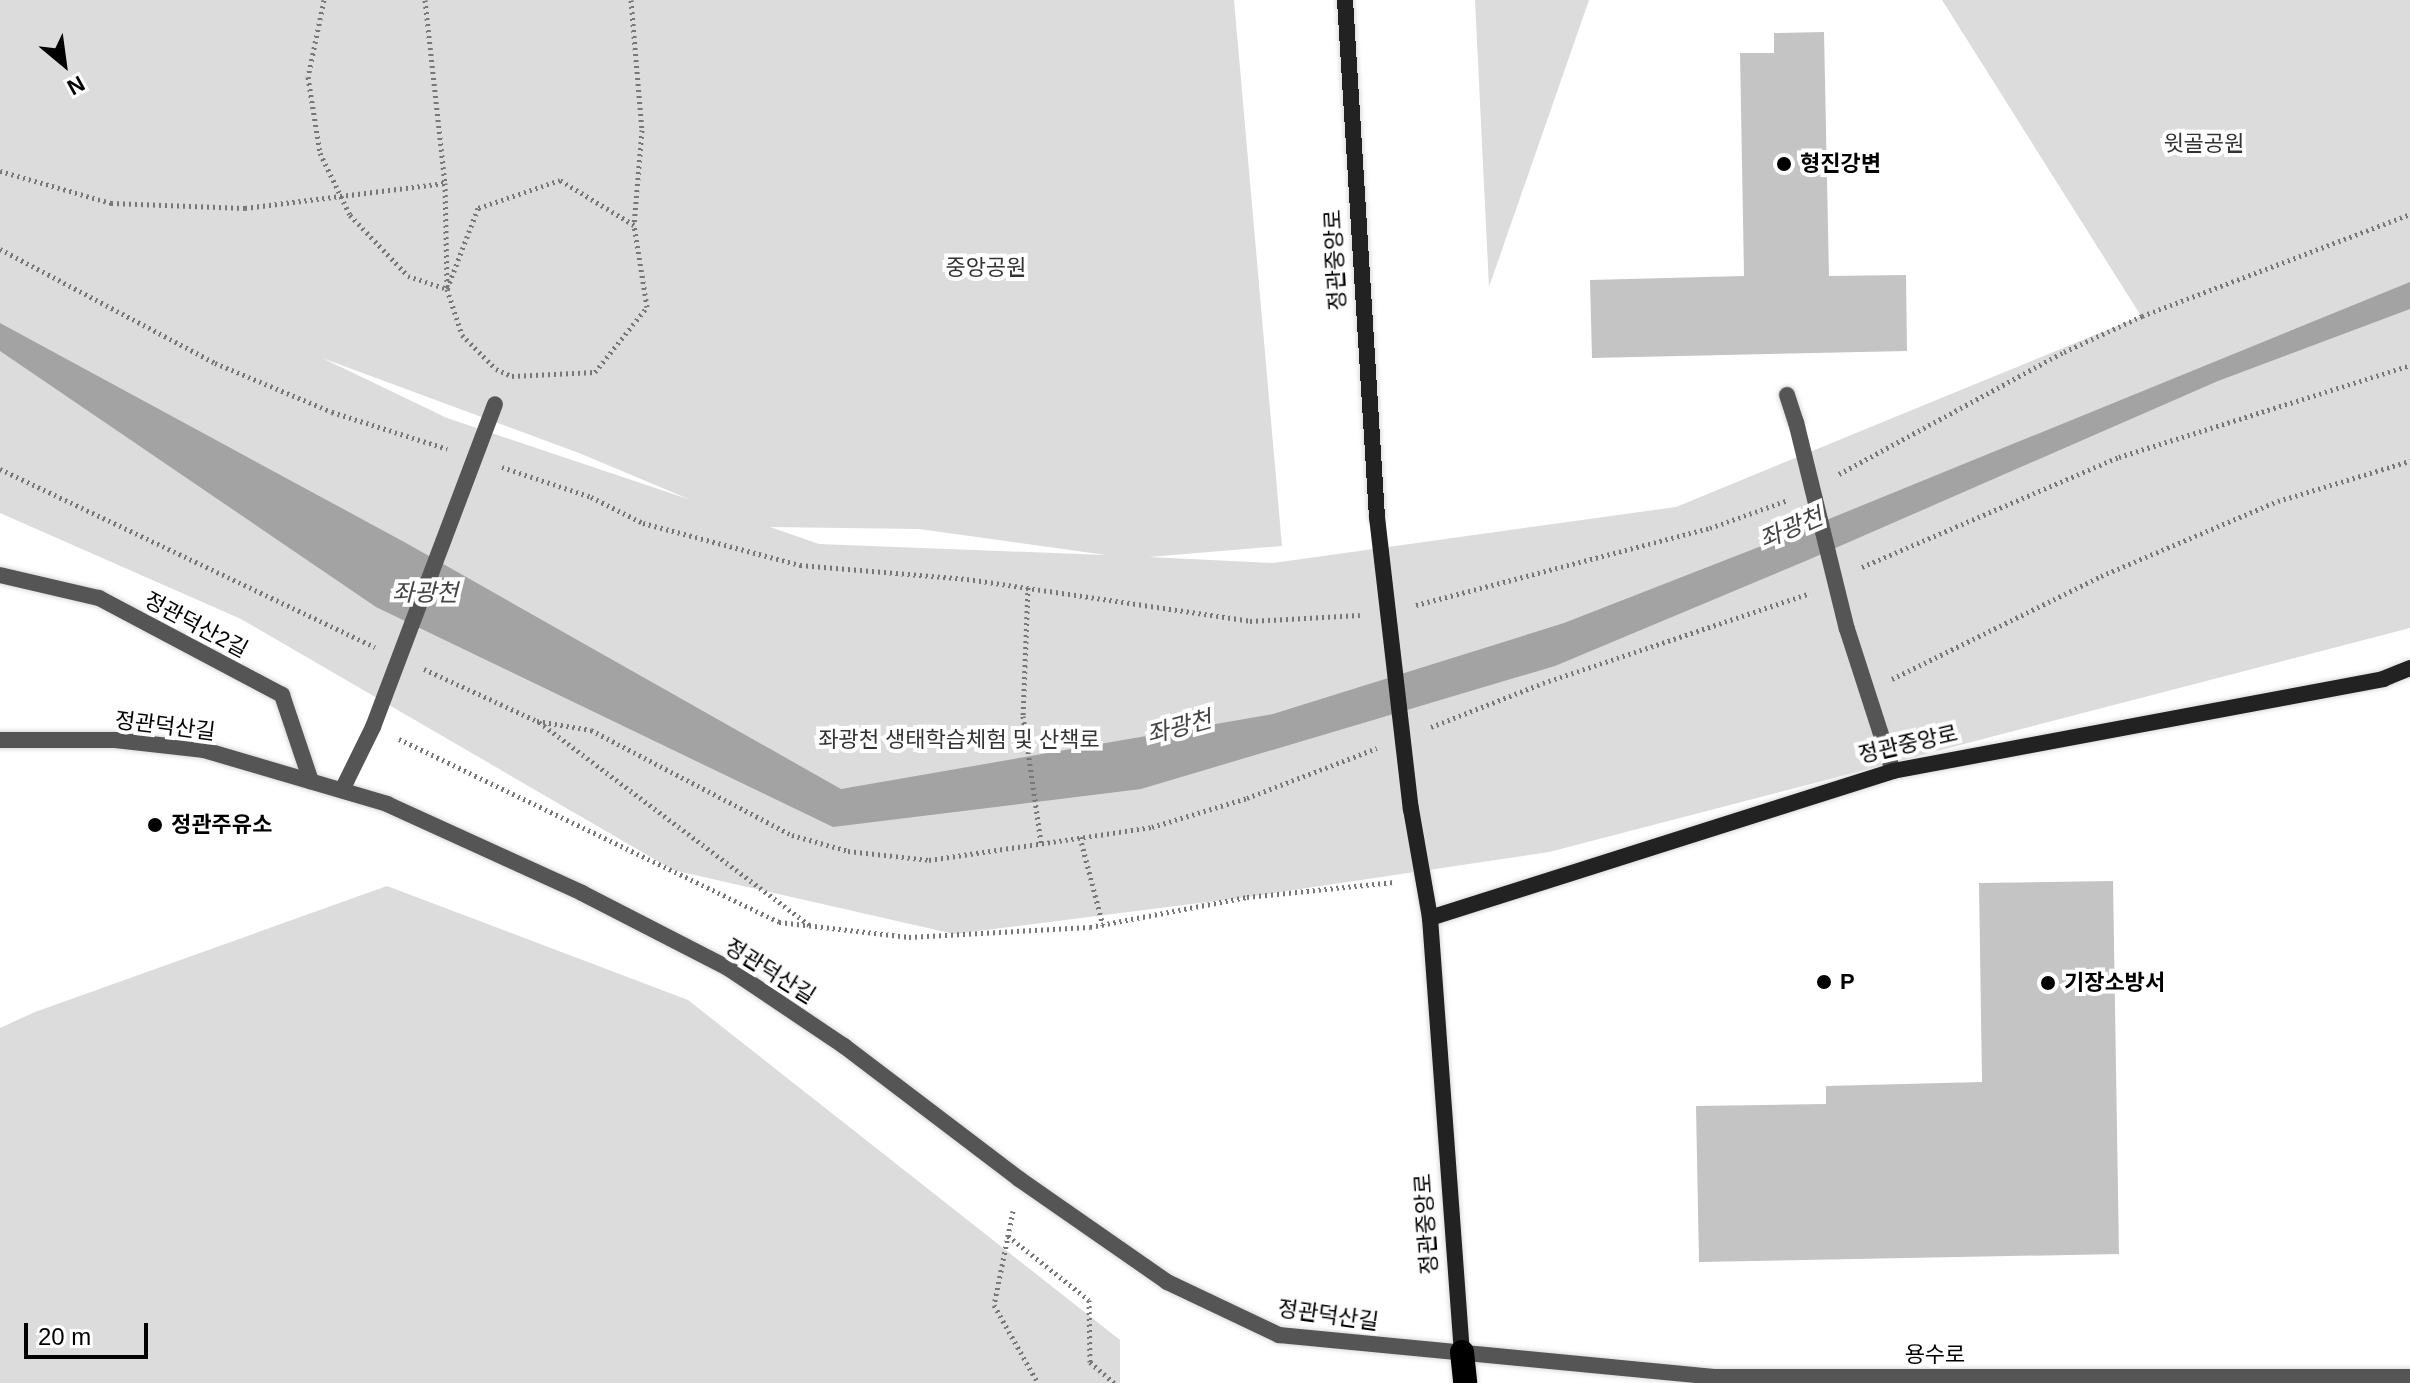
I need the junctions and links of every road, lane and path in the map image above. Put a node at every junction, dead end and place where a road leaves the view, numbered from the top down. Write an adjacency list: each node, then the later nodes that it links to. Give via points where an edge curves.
1 (324, 0): 7 (path, via 308,77 320,153)
2 (425, 0): 6 (path)
3 (631, 0): 9 (path, via 642,130)
4 (1345, 0): 41 (main road, 정관중앙로, bridge, via 1377,517)
5 (0, 171): 7 (path, via 111,203 245,208)
6 (445, 183): 7 (path); 11 (path)
7 (341, 195): 11 (path, via 350,215 408,276)
8 (2410, 214): 19 (path, via 2142,316 2064,352)
9 (634, 225): 11 (path, via 560,180 492,203 478,208); 11 (path, via 647,307 595,372 512,376 496,369 462,335)
10 (0, 249): 15 (path, via 215,363 332,412)
11 (447, 289)
12 (2410, 365): 21 (path, via 2119,457)
13 (1787, 395): 30 (street, bridge)
14 (495, 404): 32 (street, bridge)
15 (462, 454)
16 (2410, 461): 30 (path, via 2278,501 2101,576)
17 (490, 463): 23 (path, via 591,497 643,523 800,565)
18 (0, 469): 27 (path)
19 (1838, 475)
20 (1796, 497): 25 (path, via 1710,528)
21 (1859, 568)
22 (0, 575): 37 (street, 정관덕산2길, via 99,598 282,695)
23 (1028, 587): 26 (path, via 1250,621); 40 (path, via 1023,716)
24 (1820, 588): 33 (path)
25 (1405, 607)
26 (1375, 615)
27 (381, 650)
28 (422, 668): 31 (path)
29 (2410, 668): 36 (main road, 정관중앙로, via 2383,679)
30 (1867, 691): 36 (street)
31 (537, 721): 40 (path, via 591,730 792,835 848,851 929,860); 43 (path)
32 (373, 727): 38 (street, bridge); 43 (path, via 779,922)
33 (1425, 729)
34 (0, 740): 37 (street, 정관덕산길, via 115,740 204,750)
35 (1380, 746): 39 (path, via 1247,798 1152,827)
36 (1893, 771): 42 (main road, 정관중앙로)
37 (311, 781): 38 (street, 정관덕산길)
38 (342, 790): 45 (street, 정관덕산길, via 387,804 582,893 728,968 844,1046)
39 (1080, 837): 40 (path); 44 (path)
40 (1041, 843)
41 (1423, 879): 42 (main road, 정관중앙로); 44 (path, via 1247,897)
42 (1430, 918): 47 (main road, 정관중앙로)
43 (810, 925): 44 (path, via 909,937)
44 (1103, 925)
45 (1019, 1179): 46 (path); 47 (street, 정관덕산길, via 1167,1282 1279,1335)
46 (1008, 1236): 50 (path, via 994,1305); 51 (path, via 1089,1300 1090,1362)
47 (1462, 1352): 49 (street, 용수로); 52 (highway, 정관중앙로)
48 (2410, 1377): 49 (street, 용수로)
49 (1715, 1380)
50 (1038, 1383)
51 (1114, 1383)
52 (1465, 1383)

